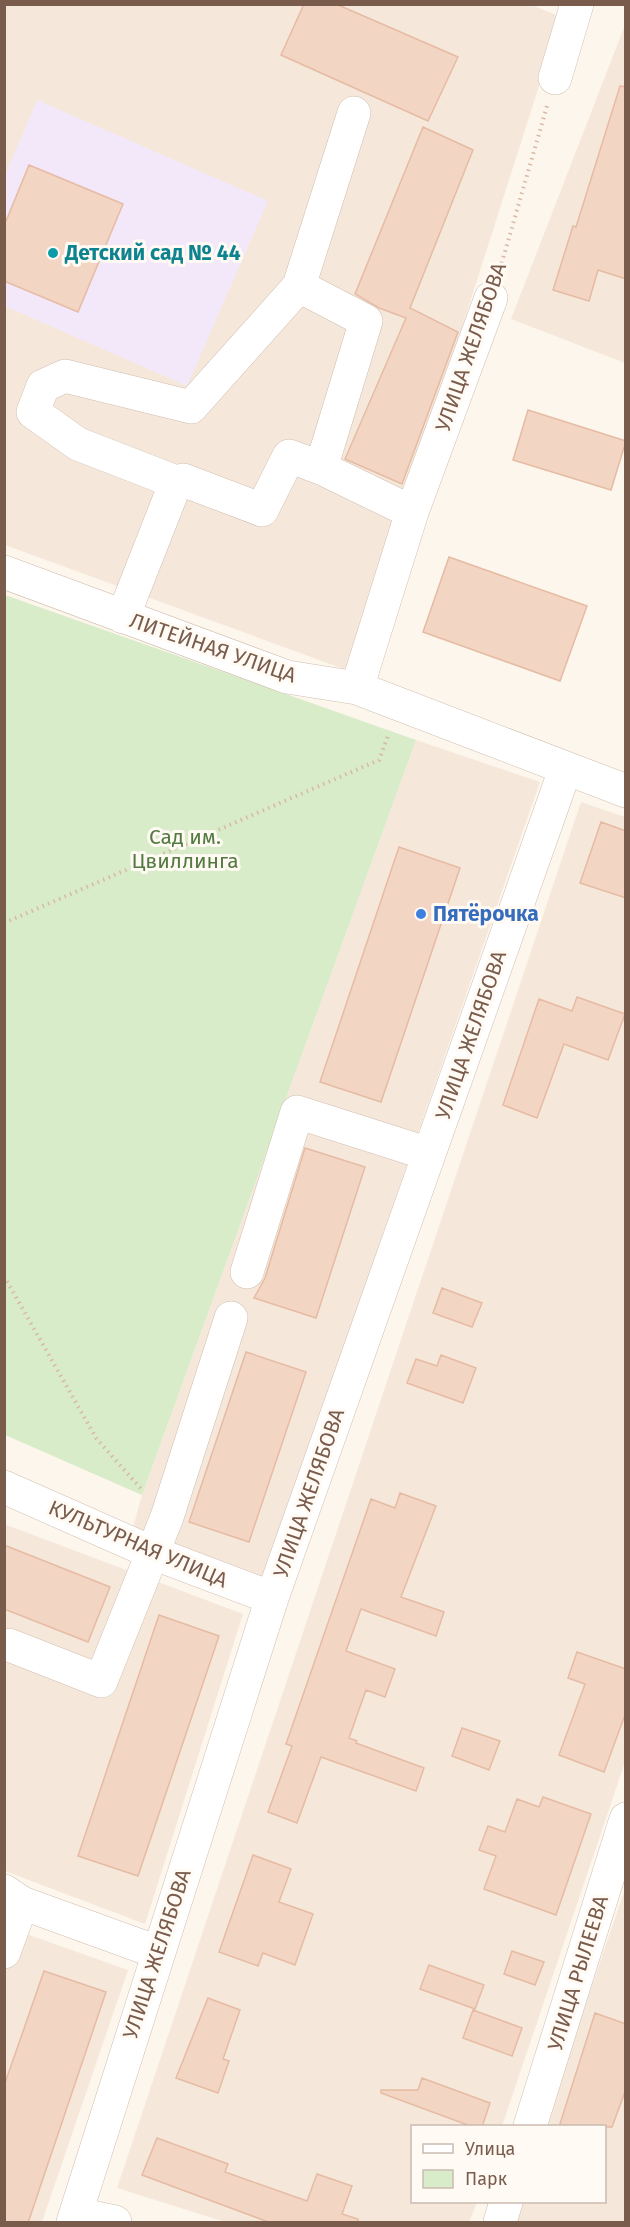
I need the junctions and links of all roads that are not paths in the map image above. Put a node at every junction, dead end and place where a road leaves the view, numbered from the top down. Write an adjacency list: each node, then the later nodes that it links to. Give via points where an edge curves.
1 (577, 4): 2 (street)
2 (555, 78)
3 (354, 113): 4 (street)
4 (299, 286): 6 (street, via 366,321); 7 (street, via 191,407 65,376 43,386 33,412 78,444)
5 (491, 298): 8 (street, УЛИЦА ЖЕЛЯБОВА)
6 (321, 468): 7 (street, via 289,456 262,510 183,480); 8 (street)
7 (176, 482): 10 (street)
8 (412, 512): 11 (street, УЛИЦА ЖЕЛЯБОВА)
9 (4, 573): 10 (street, ЛИТЕЙНАЯ УЛИЦА)
10 (123, 617): 11 (street, ЛИТЕЙНАЯ УЛИЦА, via 288,677)
11 (357, 688): 12 (street, ЛИТЕЙНАЯ УЛИЦА)
12 (565, 770): 13 (street, ЛИТЕЙНАЯ УЛИЦА); 14 (street, УЛИЦА ЖЕЛЯБОВА)
13 (626, 791)
14 (429, 1154): 15 (street, via 297,1112); 19 (street, УЛИЦА ЖЕЛЯБОВА)
15 (247, 1272)
16 (231, 1318): 18 (street)
17 (4, 1487): 18 (street, КУЛЬТУРНАЯ УЛИЦА)
18 (153, 1553): 19 (street, КУЛЬТУРНАЯ УЛИЦА); 20 (street, via 101,1680)
19 (272, 1598): 24 (street, УЛИЦА ЖЕЛЯБОВА)
20 (9, 1645)
21 (626, 1819): 25 (street, УЛИЦА РЫЛЕЕВА)
22 (13, 1897): 23 (street); 24 (street)
23 (4, 1952)
24 (157, 1952): 27 (street, УЛИЦА ЖЕЛЯБОВА)
25 (531, 2125)
26 (506, 2203): 29 (street)
27 (75, 2218): 28 (street)
28 (115, 2223)
29 (500, 2223)

